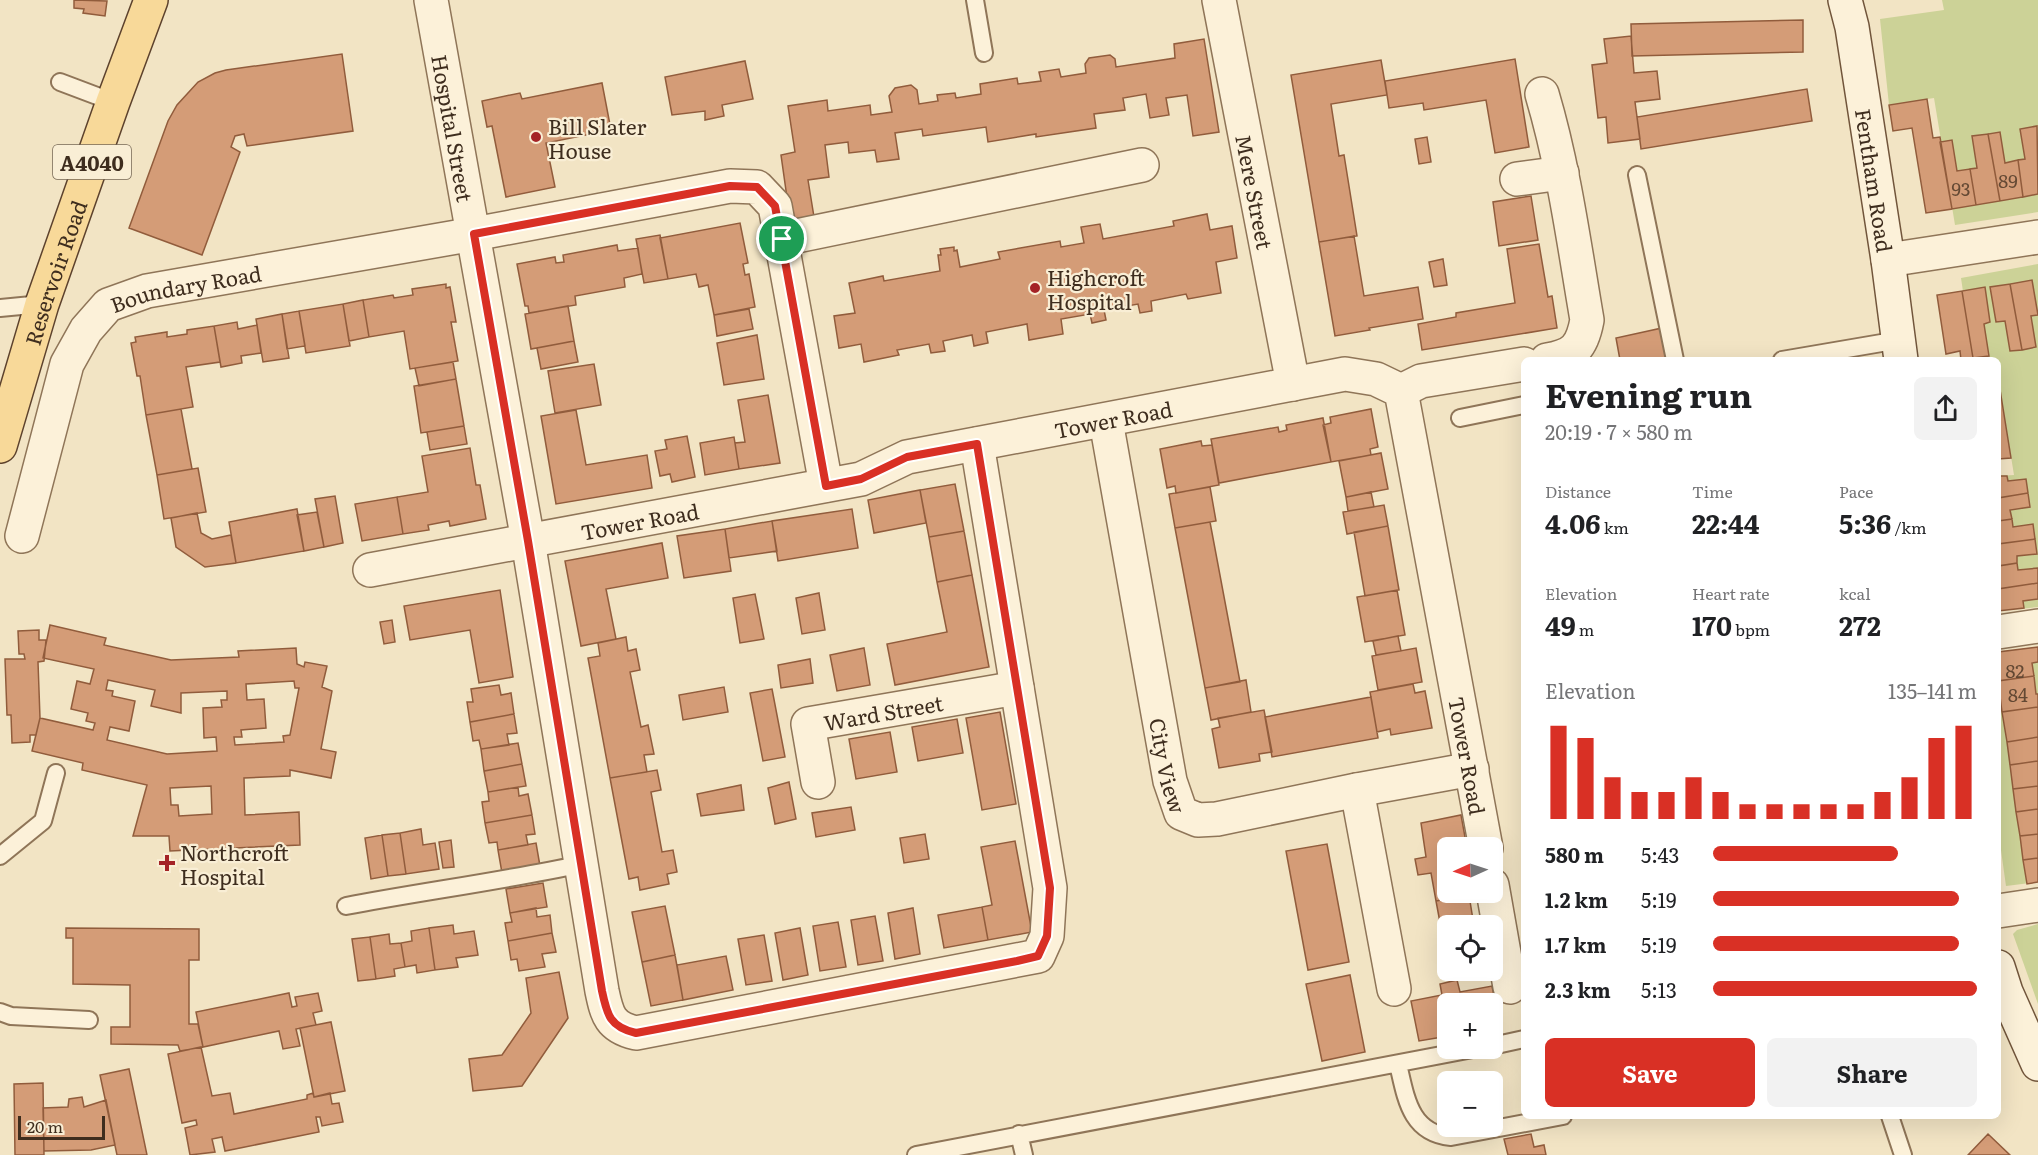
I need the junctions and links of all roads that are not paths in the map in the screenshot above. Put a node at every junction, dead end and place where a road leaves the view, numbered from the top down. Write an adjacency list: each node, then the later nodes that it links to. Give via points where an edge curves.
1 (151, 0): 9 (main road, Reservoir Road / A4040)
2 (431, 0): 14 (street, Hospital Street)
3 (975, 0): 6 (lane)
4 (1220, 0): 25 (street, Mere Street)
5 (1845, 0): 17 (street, Fentham Road)
6 (984, 53)
7 (60, 82): 9 (lane)
8 (1542, 94): 11 (street)
9 (113, 102): 18 (main road, Reservoir Road / A4040)
10 (1142, 165): 16 (street)
11 (1562, 173): 13 (street); 21 (street, via 1587,320 1577,348)
12 (1637, 175): 22 (lane)
13 (1517, 179)
14 (474, 234): 16 (street, Boundary Road, via 730,186 757,187 775,206); 34 (street, Boundary Road, via 147,291 108,305 86,330 67,364); 35 (street, Hospital Street)
15 (2038, 237): 17 (street)
16 (782, 239): 33 (street, Boundary Road)
17 (1888, 260): 20 (street, Fentham Road)
18 (42, 304): 19 (lane); 27 (main road, Reservoir Road / A4040)
19 (0, 308)
20 (1900, 350): 23 (lane)
21 (1563, 357)
22 (1674, 357)
23 (1817, 357)
24 (1521, 364): 26 (street, via 1421,381)
25 (1293, 384): 26 (street, Tower Road, via 1346,374 1376,379); 30 (street, Tower Road)
26 (1401, 391): 40 (street, Tower Road)
27 (7, 393): 32 (main road, Reservoir Road / A4040)
28 (1521, 406): 29 (lane)
29 (1460, 418)
30 (1106, 421): 31 (street, Tower Road); 43 (street, City View, via 1170,781 1181,813 1197,820 1217,819)
31 (977, 444): 33 (street, Tower Road, via 907,457 861,479); 39 (street)
32 (0, 446)
33 (826, 486): 35 (street, Tower Road)
34 (22, 536)
35 (528, 541): 36 (street, Tower Road); 46 (street, Hospital Street)
36 (370, 570)
37 (2038, 626): 38 (street)
38 (2001, 632)
39 (1017, 688): 42 (street, Ward Street, via 808,724); 46 (street, Hospital Street, via 1050,888 1047,936 1038,956 636,1033 614,1023 607,1012)
40 (1472, 769): 43 (street, City View); 44 (street, Tower Road)
41 (56, 773): 45 (lane, via 43,821)
42 (818, 782)
43 (1357, 790): 53 (street)
44 (1484, 837)
45 (0, 856)
46 (582, 864): 49 (lane, via 516,879)
47 (1495, 903): 52 (street)
48 (2038, 905): 50 (street)
49 (346, 906)
50 (2001, 911)
51 (2001, 976): 60 (street)
52 (1510, 987)
53 (1394, 988)
54 (0, 1012): 55 (lane, via 10,1016)
55 (89, 1020)
56 (1521, 1041): 57 (lane)
57 (1503, 1044)
58 (1437, 1056): 59 (lane)
59 (1398, 1064): 61 (lane, via 1414,1117 1437,1136 1451,1137); 63 (lane)
60 (2038, 1064)
61 (1547, 1119)
62 (1891, 1119): 66 (lane)
63 (1019, 1134): 64 (lane); 65 (lane)
64 (916, 1155)
65 (1024, 1155)
66 (1904, 1155)

